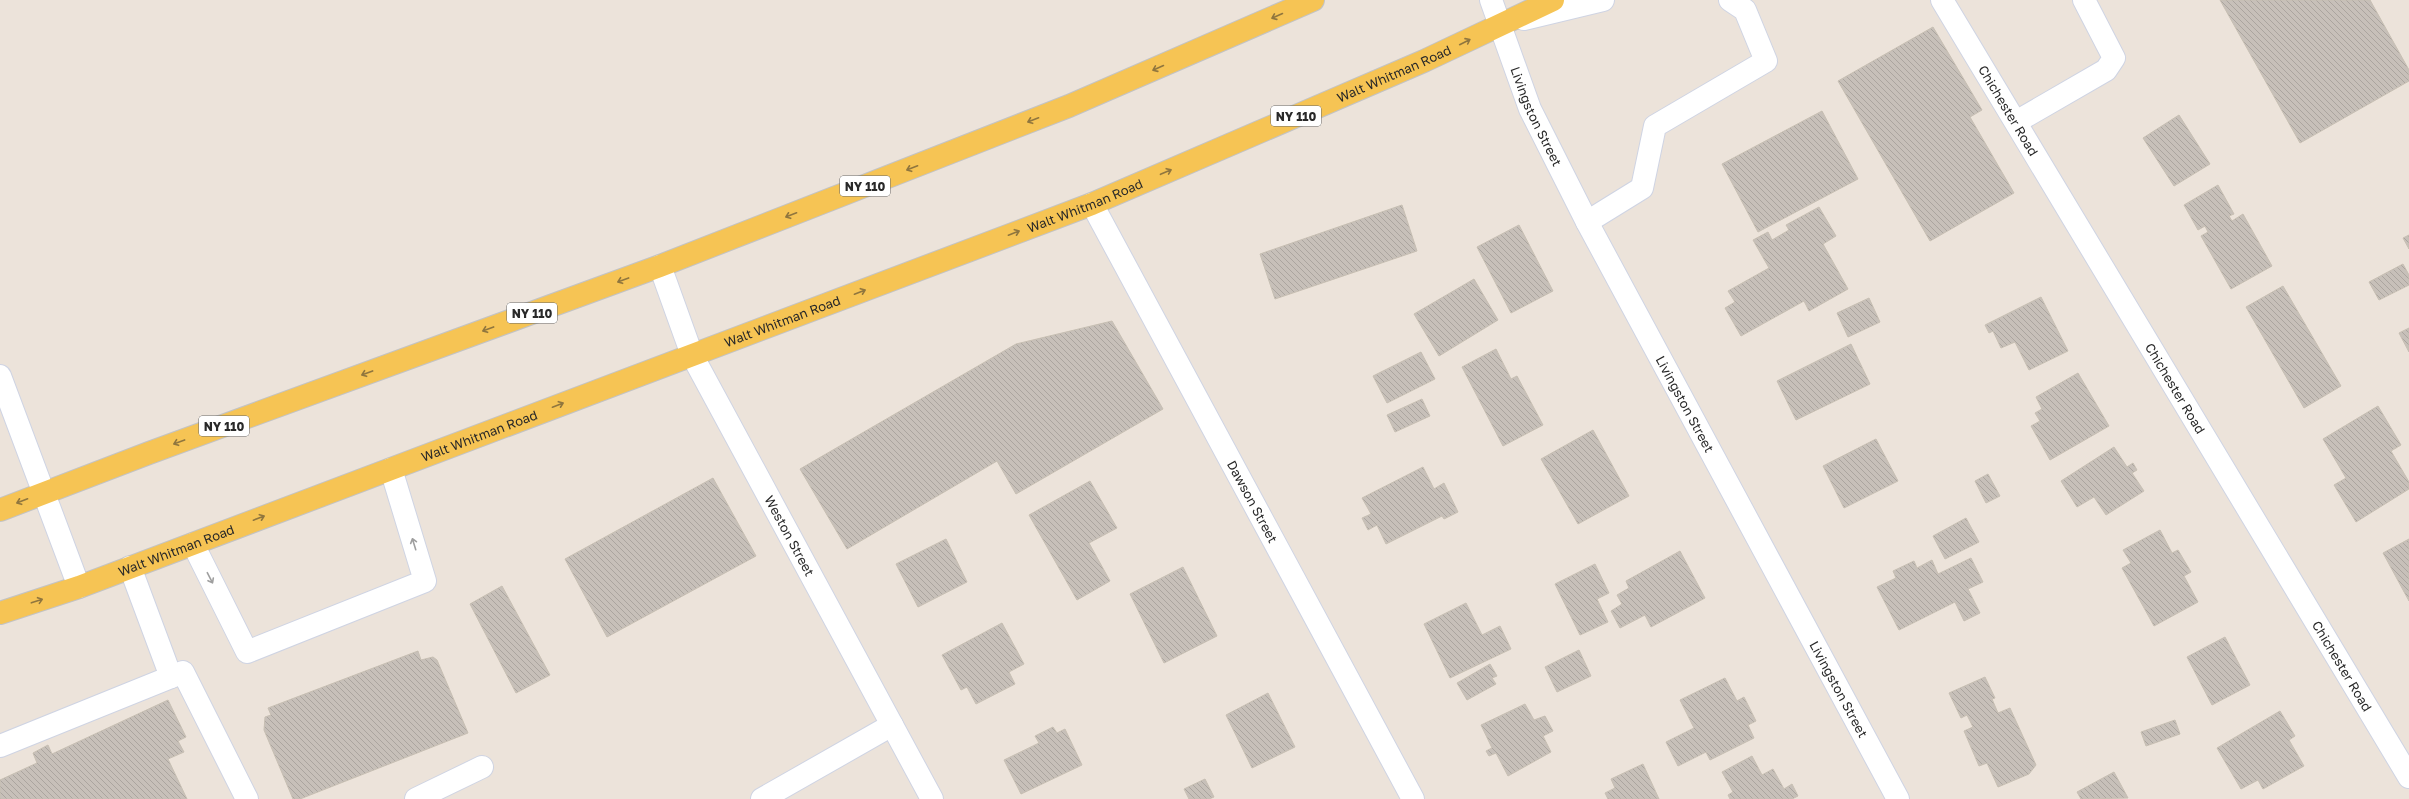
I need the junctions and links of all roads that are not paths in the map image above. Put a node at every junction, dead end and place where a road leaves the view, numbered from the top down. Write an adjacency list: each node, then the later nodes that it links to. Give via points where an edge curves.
1 (1313, 0): 12 (main road, NY 110, one-way to 12, via 1069,106)
2 (1491, 0): 8 (street, Livingston Street)
3 (1553, 0): 8 (main road, Walt Whitman Road / NY 110)
4 (1604, 0): 8 (street)
5 (1730, 0): 11 (street, via 1745,10 1766,61 1655,126 1642,188)
6 (1942, 0): 9 (street, Chichester Road)
7 (2084, 0): 9 (street, via 2114,58 2106,70)
8 (1500, 24): 10 (main road, Walt Whitman Road / NY 110, one-way to 8, via 1424,61); 11 (street, Livingston Street, via 1530,110)
9 (2016, 122): 26 (street, Chichester Road)
10 (1092, 204): 13 (main road, Walt Whitman Road / NY 110, one-way to 10); 31 (street, Dawson Street)
11 (1587, 222): 32 (street, Livingston Street)
12 (660, 266): 13 (street, Weston Street); 16 (main road, NY 110, one-way to 16)
13 (692, 355): 15 (main road, Walt Whitman Road / NY 110, one-way to 13); 23 (street, Weston Street)
14 (0, 376): 16 (street)
15 (390, 469): 18 (main road, Walt Whitman Road / NY 110, one-way to 15); 18 (street, one-way to 15, via 247,652 425,581)
16 (44, 493): 17 (main road, NY 110, one-way to 17); 20 (street)
17 (0, 510)
18 (193, 544): 19 (main road, Walt Whitman Road / NY 110)
19 (130, 567): 20 (main road, Walt Whitman Road / NY 110); 22 (street)
20 (78, 587): 21 (main road, Walt Whitman Road / NY 110, one-way to 20)
21 (0, 613)
22 (171, 677): 24 (street); 27 (street, via 183,672)
23 (892, 725): 29 (street); 30 (street, Weston Street)
24 (0, 746)
25 (482, 767): 28 (street)
26 (2409, 777)
27 (247, 799)
28 (416, 799)
29 (762, 799)
30 (932, 799)
31 (1413, 799)
32 (1898, 799)

